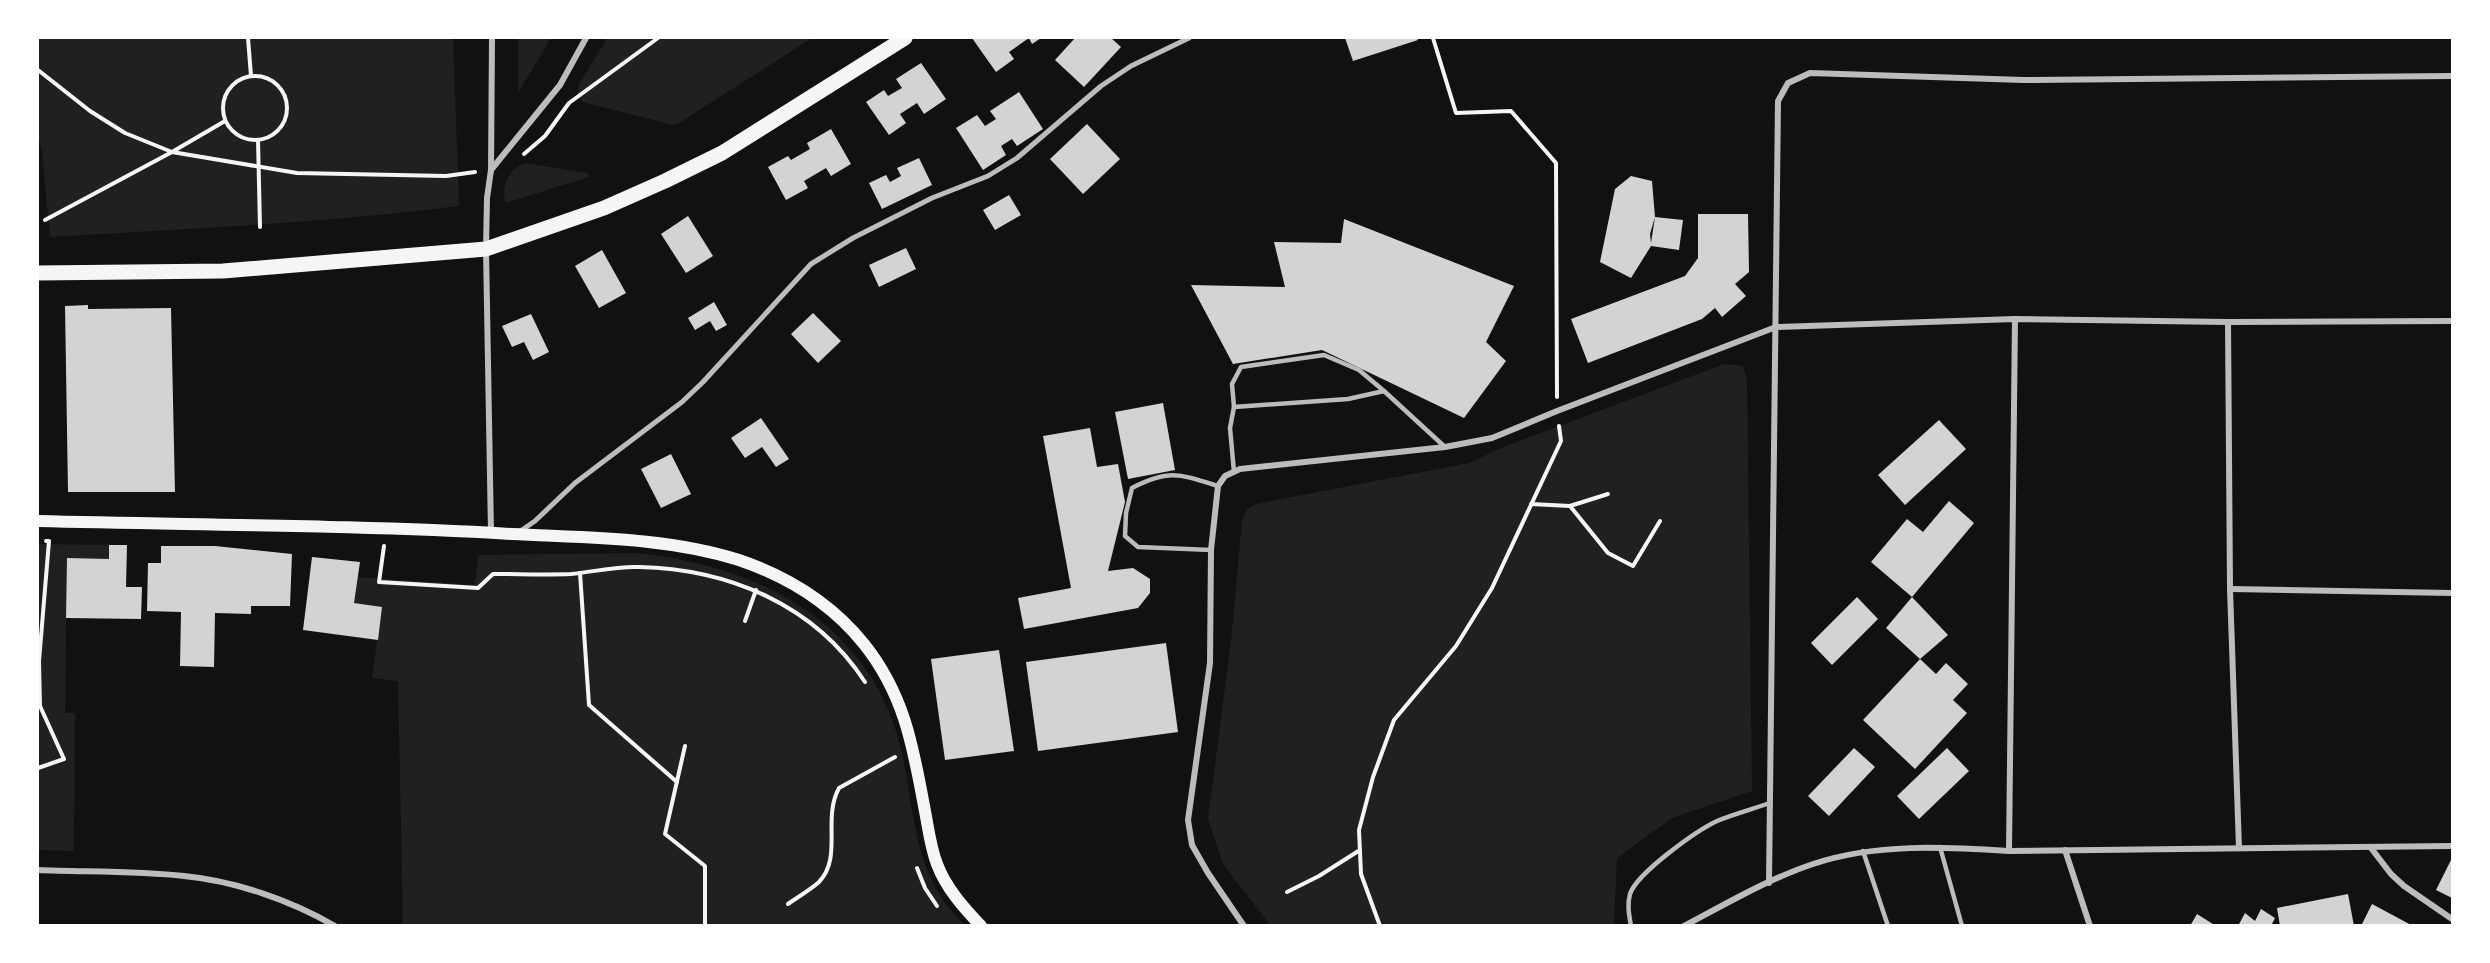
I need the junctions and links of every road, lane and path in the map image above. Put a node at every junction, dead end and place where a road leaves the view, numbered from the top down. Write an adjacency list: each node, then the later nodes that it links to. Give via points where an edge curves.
1 (248, 38): 9 (path)
2 (492, 38): 15 (street)
3 (586, 38): 15 (street, via 560,85)
4 (658, 38): 15 (path, via 568,104 528,152)
5 (904, 38): 18 (main road, via 722,153 604,208)
6 (1189, 38): 37 (street, via 1131,66 1101,86 1017,158 988,176 932,198 811,264 689,395 575,483)
7 (1433, 38): 26 (path, via 1456,113 1511,111 1556,163)
8 (38, 70): 13 (path, via 125,133)
9 (251, 76): 11 (path, via 233,84 227,92); 12 (path, via 261,76 278,86 286,105 282,124)
10 (2452, 76): 23 (street, via 2023,80 1810,74 1788,83 1778,101)
11 (225, 121): 12 (path, via 238,135); 13 (path)
12 (258, 140): 14 (path)
13 (172, 152): 14 (path); 16 (path)
14 (258, 168): 15 (path, via 297,173 446,177); 17 (path)
15 (491, 170): 18 (street)
16 (45, 219)
17 (260, 227)
18 (486, 249): 19 (main road, via 223,271); 36 (street)
19 (38, 273)
20 (2015, 319): 21 (street); 23 (street); 58 (street)
21 (2228, 321): 22 (street); 41 (street)
22 (2452, 321)
23 (1776, 327): 26 (street); 52 (street)
24 (1384, 391): 25 (lane, via 1348,399); 25 (lane, via 1359,370 1324,355 1241,367 1232,384); 27 (lane)
25 (1234, 407): 28 (lane, via 1230,428)
26 (1557, 411): 27 (street, via 1492,438); 31 (path, via 1561,441)
27 (1444, 447): 28 (street)
28 (1234, 472): 29 (street)
29 (1218, 486): 39 (street); 39 (lane, via 1182,475 1154,477 1132,488 1126,513 1125,536 1138,547)
30 (1608, 494): 32 (path)
31 (1531, 504): 32 (path); 57 (path, via 1492,588 1456,646 1394,720 1359,830)
32 (1570, 506): 34 (path, via 1608,553 1633,566)
33 (38, 521): 35 (main road)
34 (1660, 521)
35 (385, 528): 36 (main road); 40 (path, via 379,582 478,588 493,574)
36 (491, 533): 37 (main road)
37 (517, 534): 70 (main road, via 652,542 737,560 777,574 839,616 885,674 901,705 936,861 946,883)
38 (49, 541): 50 (path, via 39,661 40,706 64,759)
39 (1211, 549): 71 (street, via 1210,663 1188,820 1192,845)
40 (580, 573): 42 (path, via 641,567 719,578); 51 (path, via 589,705)
41 (2230, 589): 43 (street); 55 (street)
42 (756, 590): 44 (path); 45 (path, via 814,624 843,652)
43 (2452, 593)
44 (745, 621)
45 (867, 685)
46 (685, 746): 51 (path)
47 (893, 751): 48 (path)
48 (895, 757): 49 (path); 65 (path, via 839,788 831,810 832,849 824,874)
49 (896, 764)
50 (38, 768)
51 (677, 782): 69 (path, via 665,834 705,866)
52 (1770, 804): 63 (street); 73 (lane, via 1718,821 1696,833 1640,876 1628,906)
53 (2452, 846): 56 (street)
54 (1940, 847): 58 (street); 60 (street); 76 (lane)
55 (2239, 848): 56 (street); 59 (street)
56 (2371, 848): 67 (street, via 2404,886)
57 (1360, 850): 64 (path); 72 (path, via 1361,874)
58 (2009, 850): 59 (street)
59 (2065, 850): 77 (street)
60 (1863, 851): 63 (street, via 1813,864); 75 (lane)
61 (914, 859): 66 (path, via 925,888)
62 (38, 870): 68 (street, via 183,876 220,882 287,903)
63 (1769, 883): 74 (street)
64 (1287, 892)
65 (788, 904)
66 (939, 908)
67 (2452, 919)
68 (335, 926)
69 (705, 926)
70 (981, 926)
71 (1244, 926)
72 (1380, 926)
73 (1631, 926)
74 (1684, 926)
75 (1888, 926)
76 (1962, 926)
77 (2090, 926)

